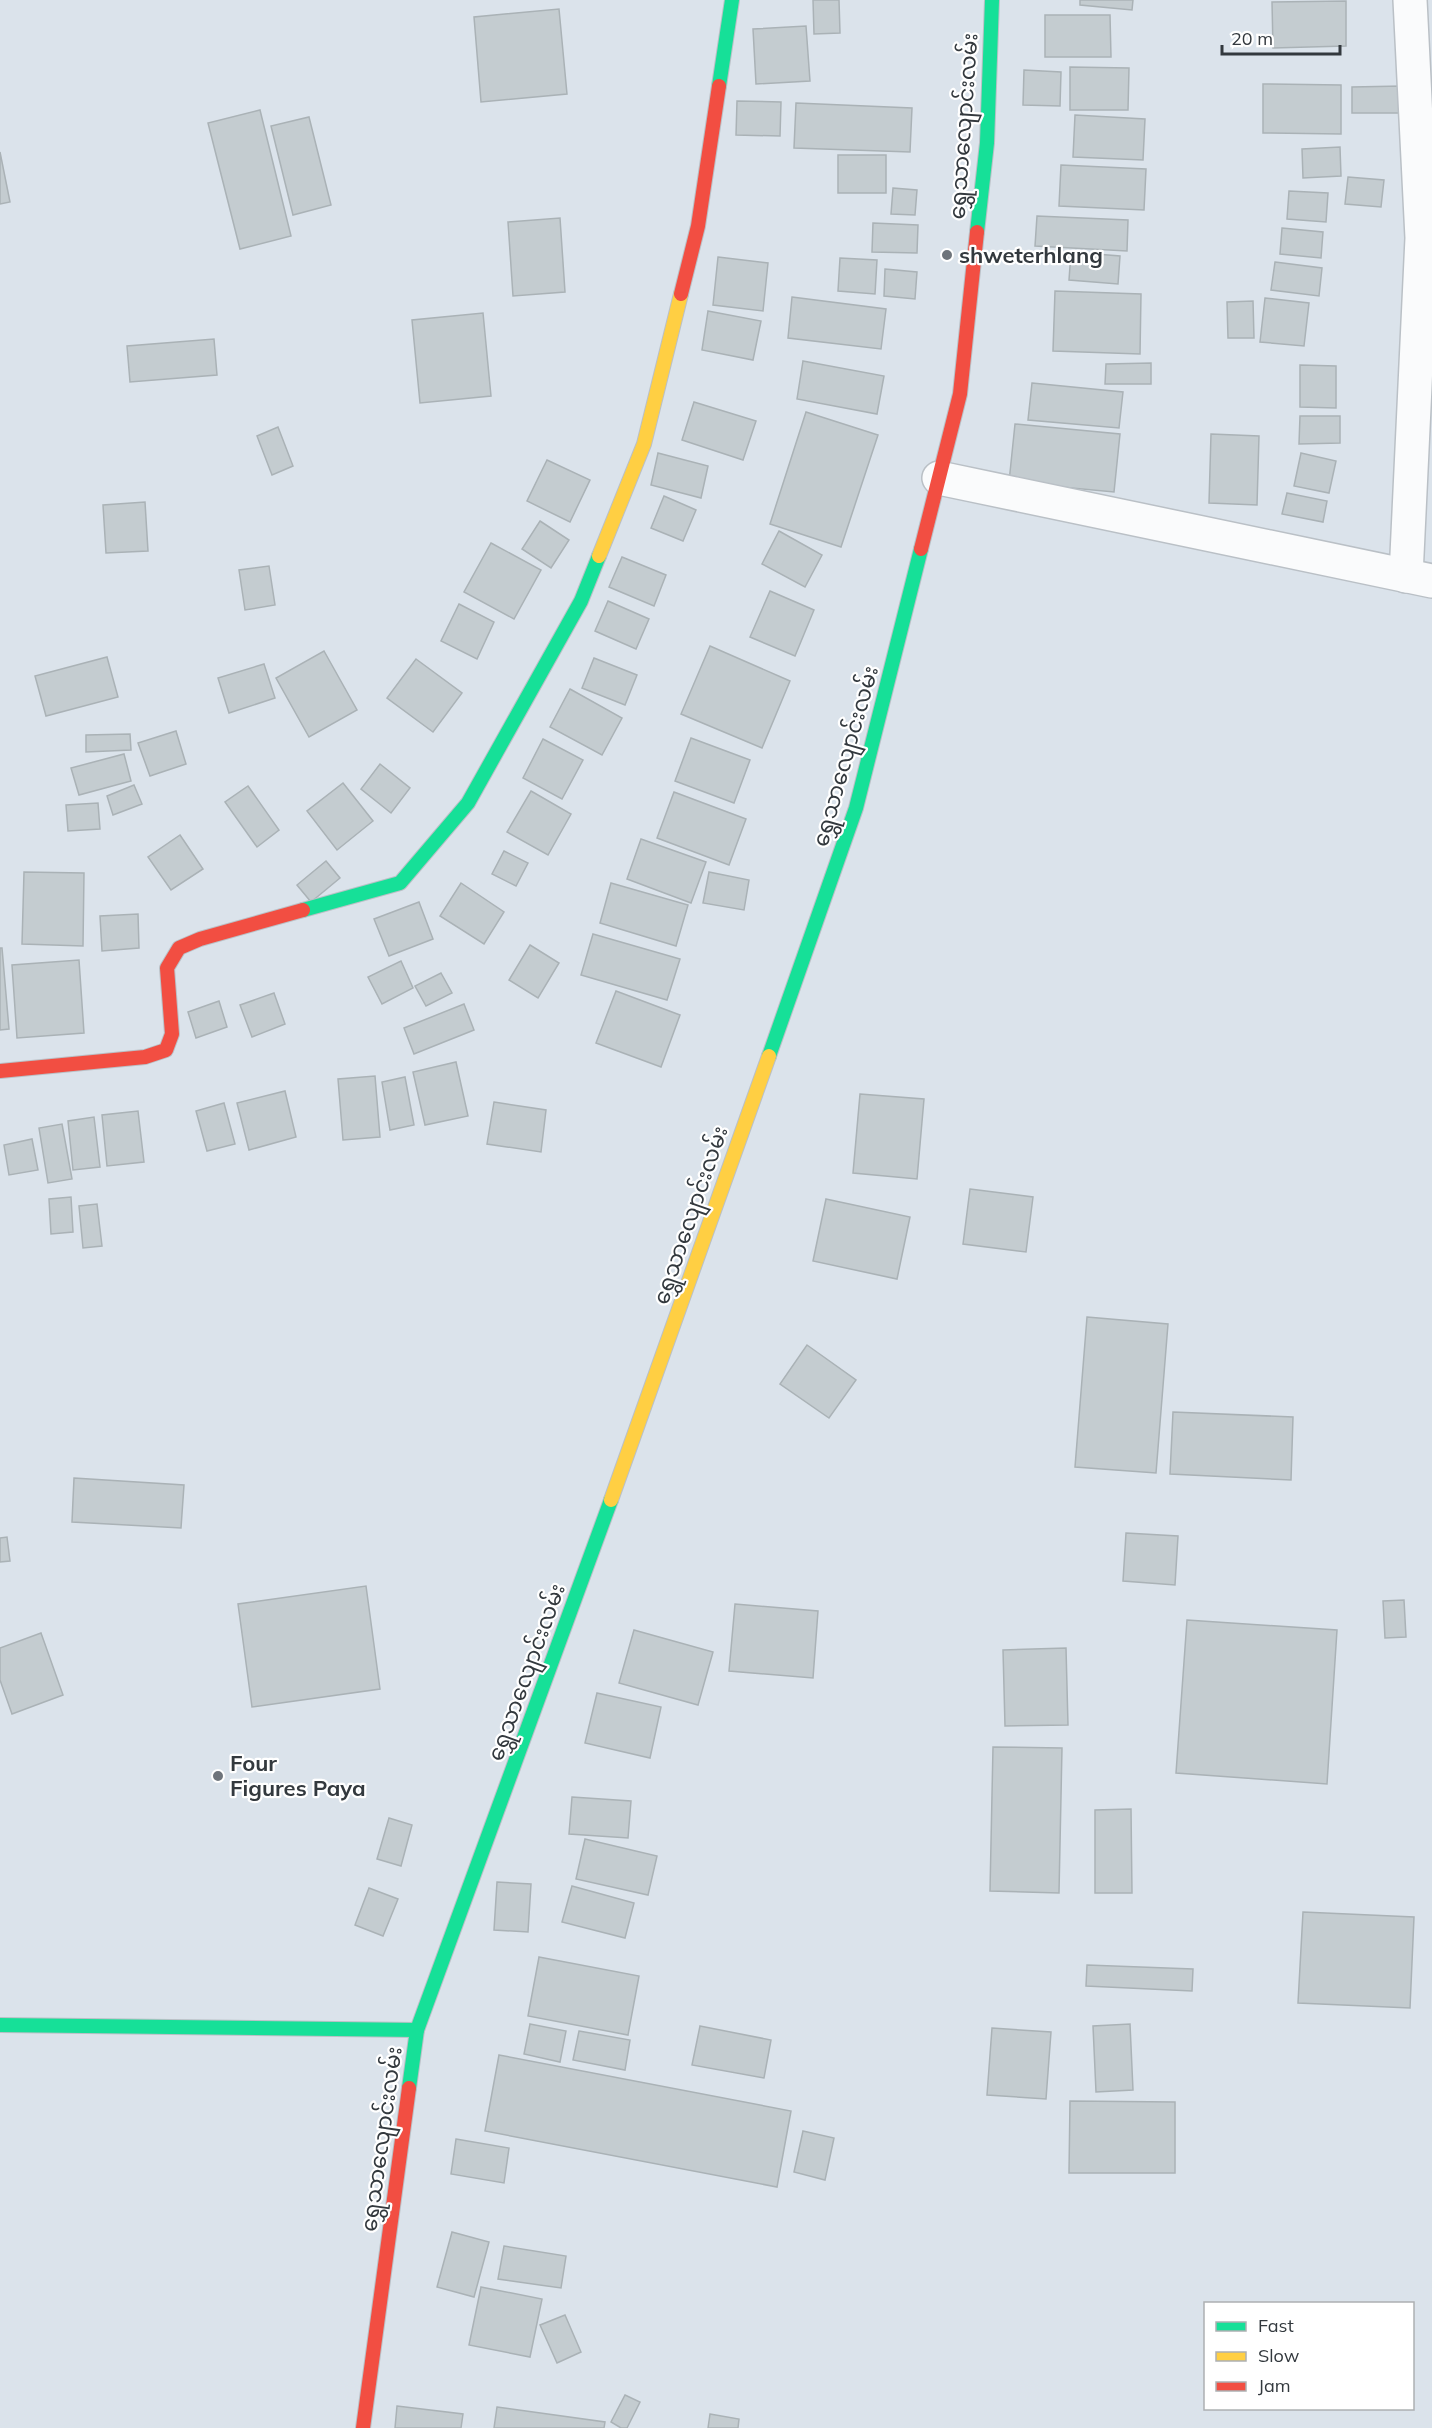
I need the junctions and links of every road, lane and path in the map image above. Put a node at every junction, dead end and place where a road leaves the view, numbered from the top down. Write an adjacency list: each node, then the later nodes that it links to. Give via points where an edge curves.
1 (732, 0): 6 (street, via 698,226 644,444 581,601 468,802 400,883 179,948 167,968 172,1034 165,1050 145,1058)
2 (992, 0): 4 (street, ရွှေသာလျောင်းလမ်း, via 987,143 960,394)
3 (1410, 0): 5 (street, via 1422,238)
4 (939, 478): 5 (street); 8 (street, ရွှေသာလျောင်းလမ်း, via 856,808 626,1459)
5 (1419, 579)
6 (0, 1071)
7 (0, 2025): 8 (street)
8 (417, 2030): 9 (street, ရွှေသာလျောင်းလမ်း)
9 (363, 2428)

